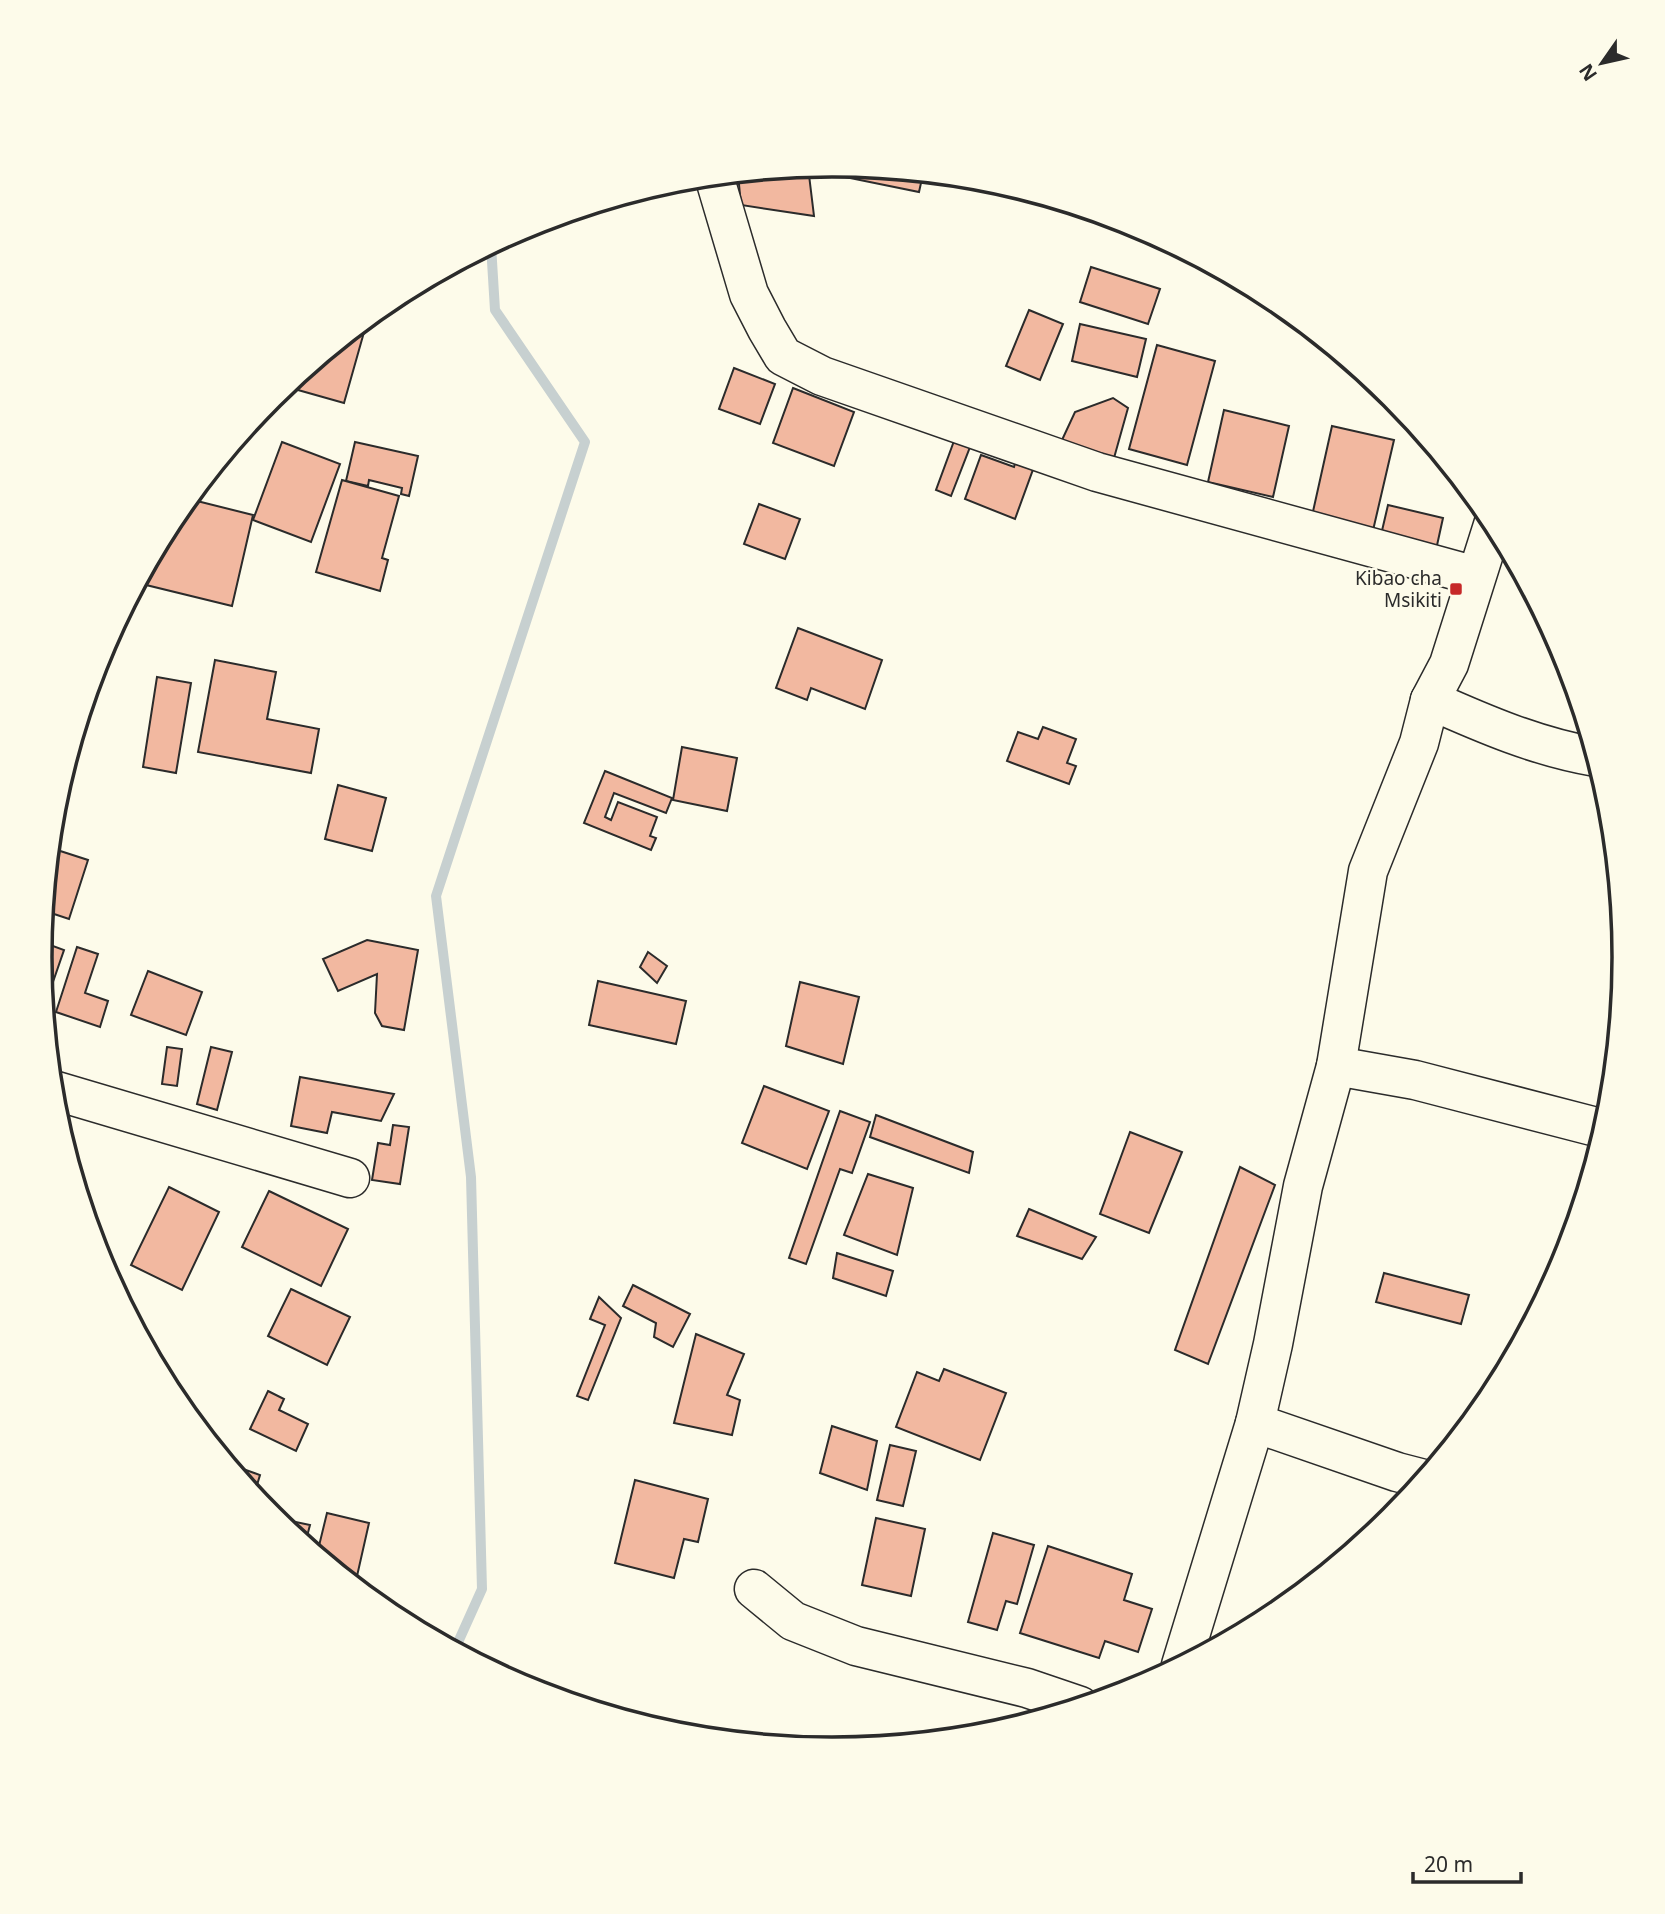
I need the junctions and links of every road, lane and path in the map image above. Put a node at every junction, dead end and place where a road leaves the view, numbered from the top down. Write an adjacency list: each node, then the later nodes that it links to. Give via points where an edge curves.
1 (718, 186): 3 (street, via 749,294 783,356 822,376 1097,472)
2 (1489, 537): 3 (street)
3 (1476, 576): 4 (street, via 1449,664)
4 (1430, 700): 5 (street, via 1493,728); 6 (street, via 1419,743 1368,871)
5 (1586, 755)
6 (1336, 1066): 8 (street, via 1415,1080); 10 (street, via 1303,1186)
7 (65, 1093): 9 (street)
8 (1594, 1126)
9 (350, 1178)
10 (1255, 1423): 11 (street); 13 (street)
11 (1414, 1476)
12 (754, 1589): 14 (street, via 793,1621 856,1646)
13 (1185, 1653)
14 (1065, 1701)

